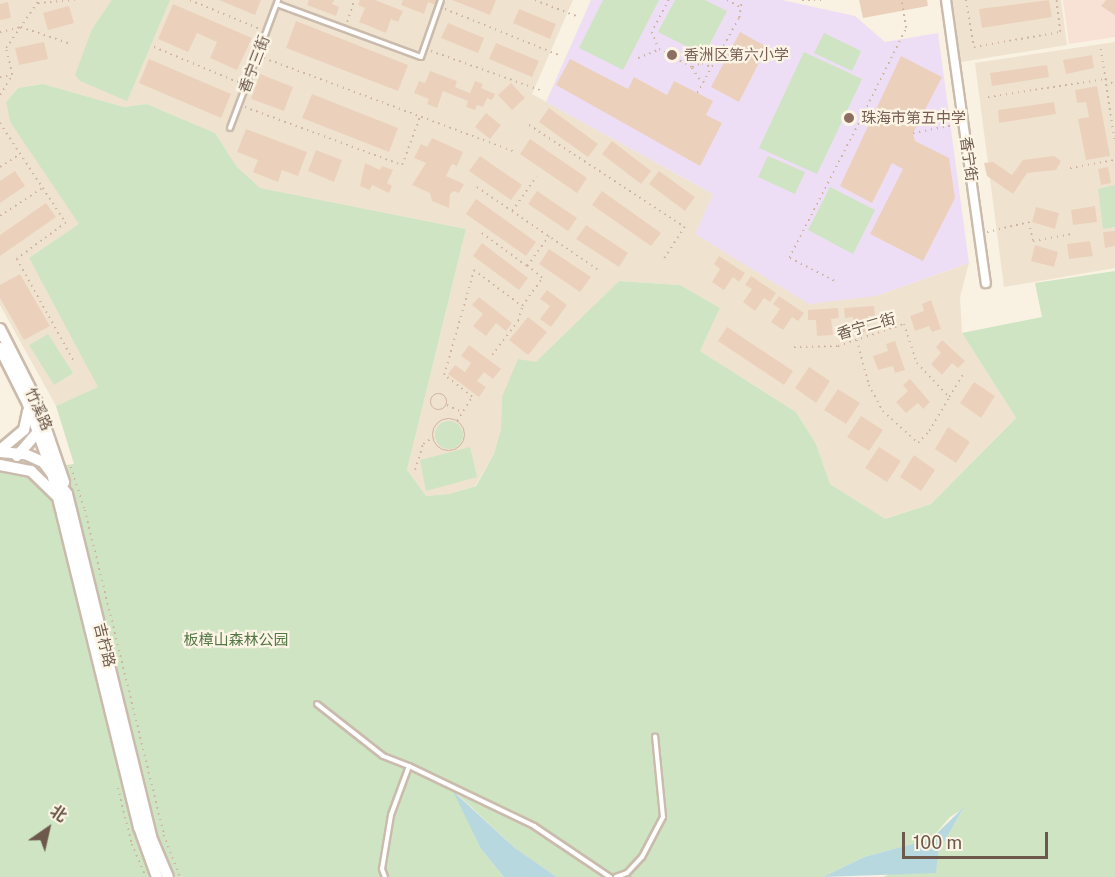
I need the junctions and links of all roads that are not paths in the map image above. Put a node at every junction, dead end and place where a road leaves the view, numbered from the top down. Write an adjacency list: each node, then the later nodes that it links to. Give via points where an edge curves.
1 (441, 0): 3 (lane, via 421,57)
2 (946, 0): 5 (street, 香宁街)
3 (278, 2): 4 (lane, 香宁三街)
4 (230, 128)
5 (986, 283)
6 (0, 329): 9 (main road, 竹溪路)
7 (0, 348): 8 (main road, 竹溪路)
8 (28, 404): 10 (main road, 竹溪路); 11 (main road, via 24,430)
9 (42, 413): 10 (main road); 15 (main road, 竹溪路)
10 (39, 433): 12 (main road); 14 (main road, 竹溪路)
11 (0, 451): 12 (main road, 吉柠路)
12 (22, 453): 13 (main road); 14 (main road, 吉柠路)
13 (0, 463): 16 (main road, via 40,477)
14 (51, 469): 15 (main road, 吉柠路); 16 (main road, 竹溪路)
15 (68, 494): 21 (main road, 吉柠路, via 152,837)
16 (63, 508): 20 (main road, 吉柠路, via 139,827)
17 (317, 704): 19 (lane, via 383,756)
18 (655, 736): 24 (lane, via 663,817 642,857 627,873)
19 (409, 766): 22 (lane, via 391,815 382,869); 23 (lane, via 534,826)
20 (157, 877)
21 (168, 877)
22 (385, 877)
23 (610, 877)
24 (616, 877)

